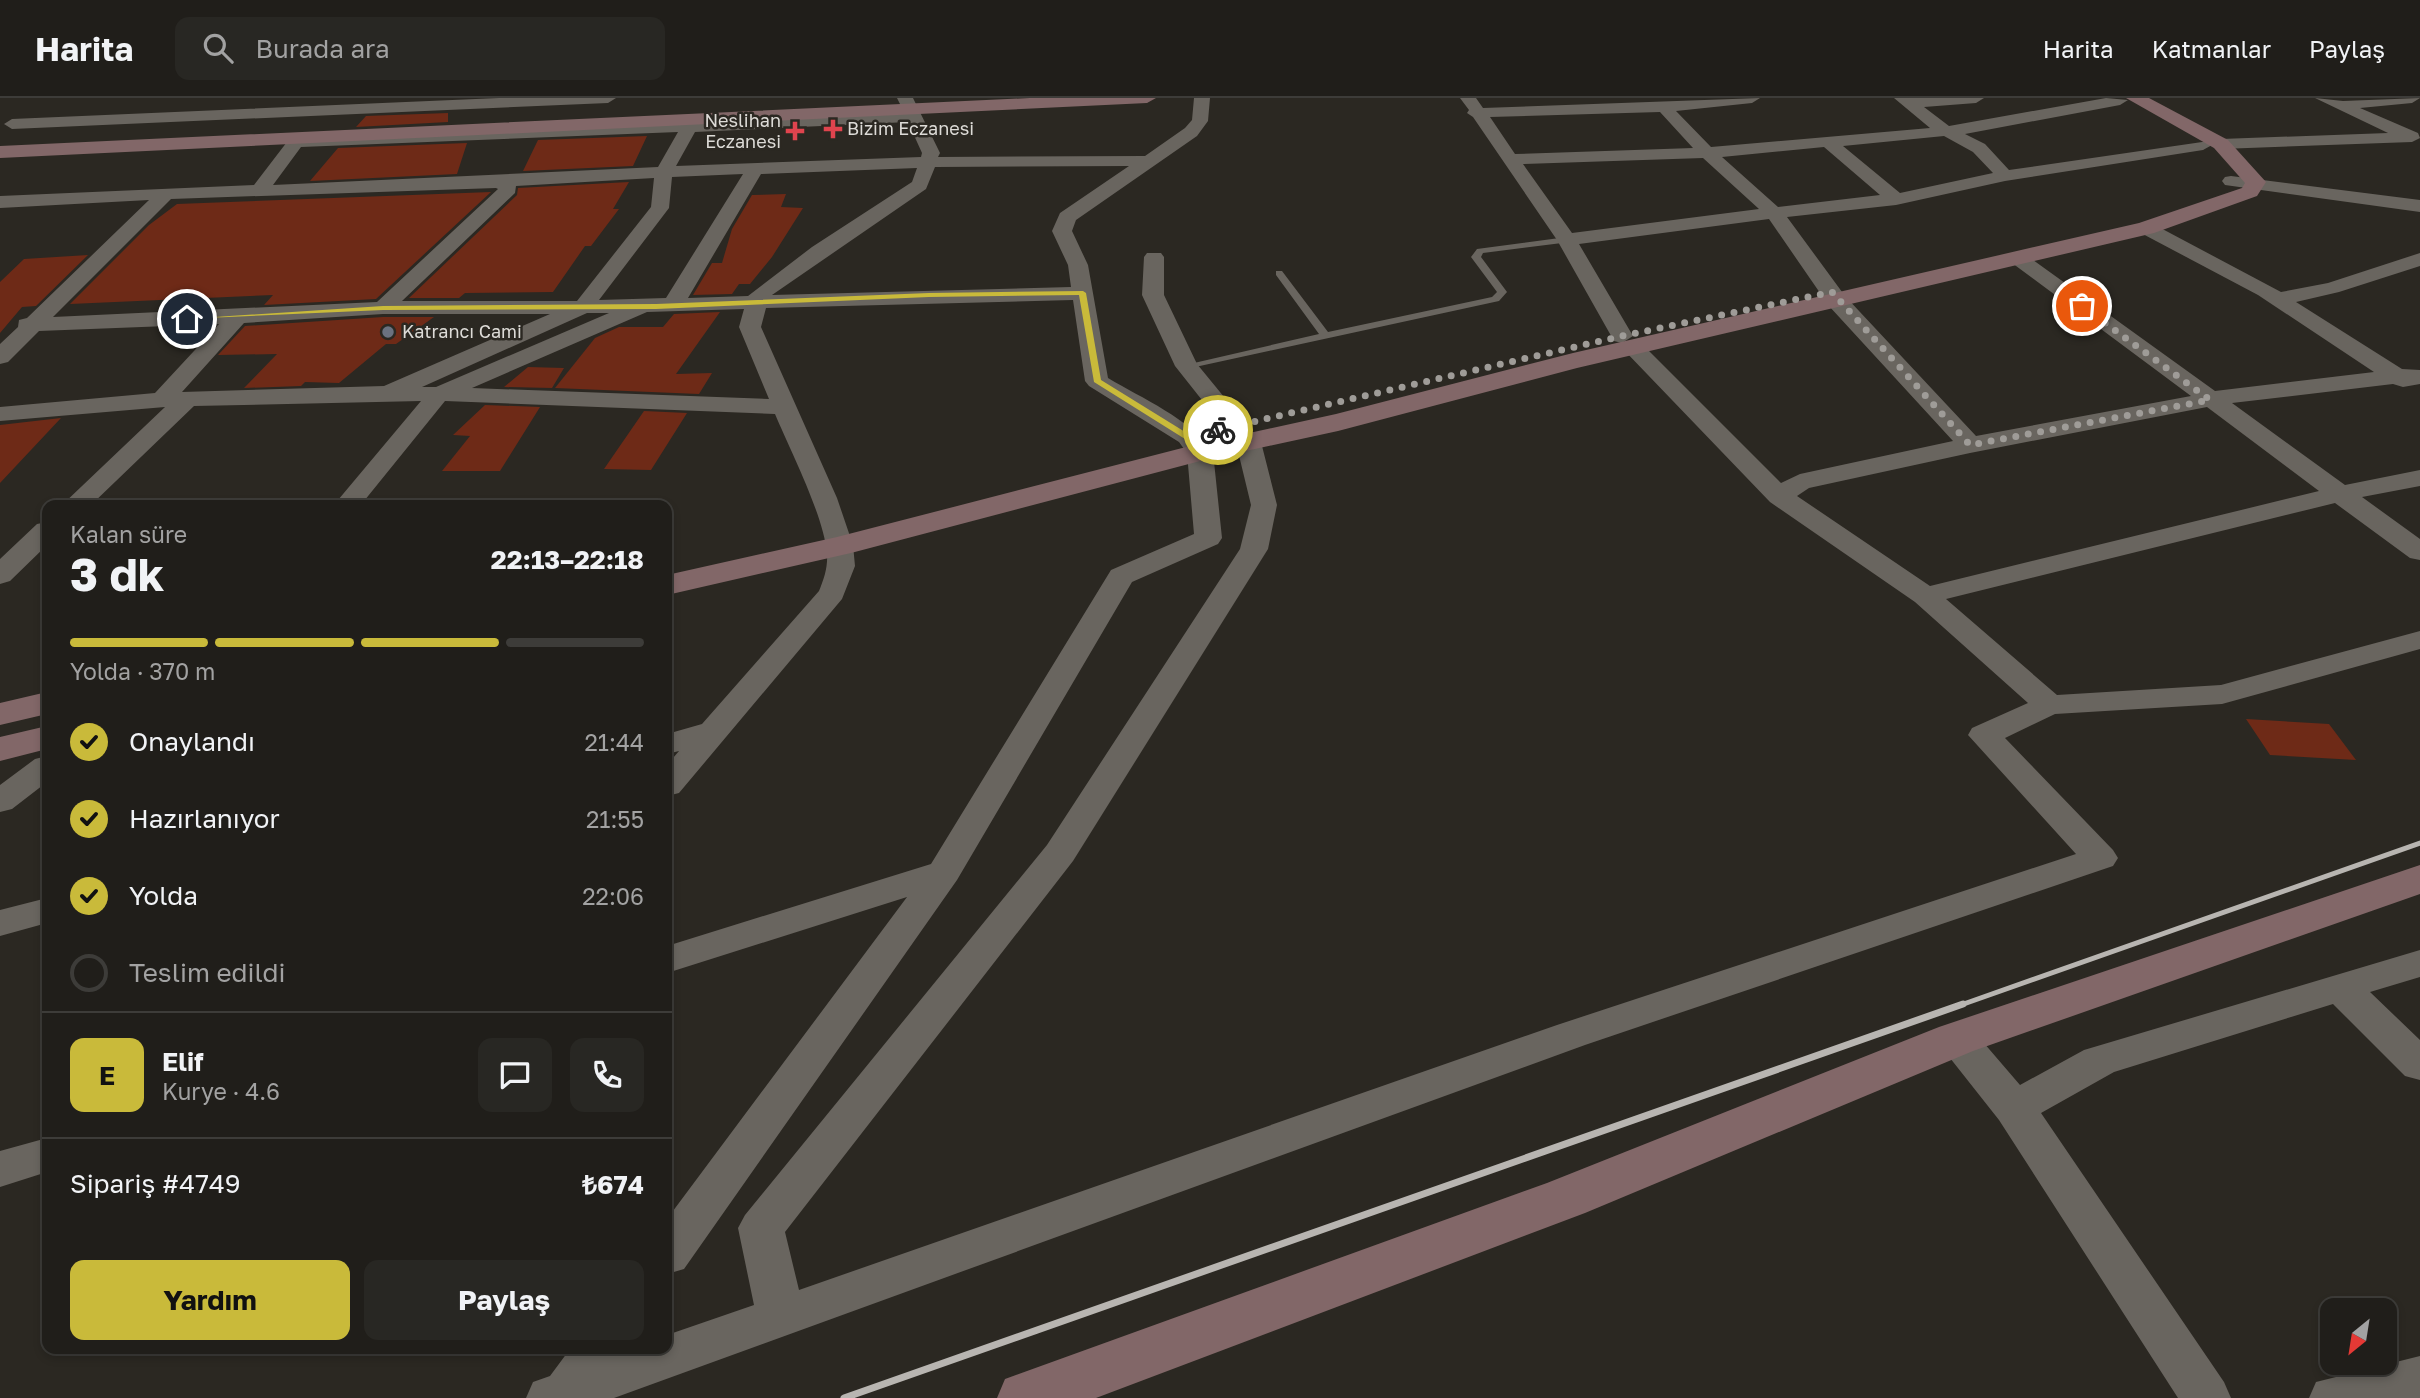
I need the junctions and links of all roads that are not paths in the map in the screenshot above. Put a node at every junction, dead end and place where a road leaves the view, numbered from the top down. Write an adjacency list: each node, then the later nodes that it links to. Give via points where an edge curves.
1 (608, 98): 10 (street)
2 (936, 98): 14 (main road)
3 (1147, 98): 14 (main road)
4 (1202, 98): 27 (street, via 1200,121)
5 (1752, 98): 16 (street)
6 (1976, 98): 11 (street)
7 (2129, 98): 19 (street, via 2011,123); 23 (main road)
8 (2323, 98): 13 (street)
9 (2412, 98): 13 (street)
10 (481, 101): 18 (street)
11 (1906, 101): 19 (street)
12 (1472, 105): 16 (street); 26 (street)
13 (2342, 105): 20 (street)
14 (908, 106): 17 (main road); 22 (main road); 28 (street, via 931,153)
15 (31, 107): 18 (street)
16 (1664, 107): 25 (street)
17 (688, 123): 24 (main road); 30 (street); 34 (street, via 296,142)
18 (6, 129)
19 (1944, 130): 21 (street); 31 (street, via 1979,148)
20 (2416, 139): 23 (street)
21 (1828, 141): 25 (street); 36 (street)
22 (0, 143)
23 (2212, 144): 31 (street); 33 (main road)
24 (0, 152)
25 (1707, 153): 26 (street); 39 (street)
26 (1508, 159): 41 (street)
27 (1151, 161): 28 (street); 46 (street, via 1067,217 1062,231 1078,265)
28 (928, 162): 29 (street); 49 (street, via 920,185 819,251 759,295)
29 (755, 169): 30 (street); 50 (street)
30 (664, 172): 32 (street); 51 (street, via 660,208)
31 (2005, 176): 36 (street)
32 (500, 182): 34 (street); 53 (street, via 509,189)
33 (2244, 182): 38 (street); 40 (main road, via 2250,192); 47 (main road, via 2128,222)
34 (259, 191): 35 (street)
35 (166, 194): 37 (street); 55 (street)
36 (1896, 199): 39 (street)
37 (0, 202)
38 (2420, 206)
39 (1774, 214): 41 (street); 47 (street)
40 (2146, 228): 43 (main road); 48 (street)
41 (1567, 240): 57 (lane, via 1480,251 1476,257 1502,292 1495,299); 58 (street)
42 (1154, 257): 60 (street, via 1153,295)
43 (2019, 259): 47 (main road); 67 (street)
44 (2420, 259): 48 (street, via 2332,288)
45 (1279, 273): 57 (lane)
46 (1083, 293): 49 (street); 71 (street, via 1097,381)
47 (1834, 297): 58 (main road); 72 (street)
48 (2277, 299): 61 (street)
49 (756, 304): 50 (street); 68 (street, via 750,327)
50 (672, 306): 52 (street)
51 (583, 307): 52 (street); 53 (street); 63 (street)
52 (640, 307): 64 (street)
53 (383, 308): 54 (street)
54 (238, 317): 55 (street); 66 (street)
55 (37, 324): 56 (street); 59 (street)
56 (0, 326)
57 (1326, 336): 60 (lane)
58 (1628, 343): 70 (main road); 75 (street)
59 (0, 357)
60 (1186, 366): 70 (street)
61 (2408, 377): 62 (street); 67 (street)
62 (2420, 391)
63 (388, 393): 64 (street); 65 (street)
64 (439, 394): 68 (street); 77 (street)
65 (188, 399): 66 (street); 76 (street)
66 (162, 400): 69 (street)
67 (2210, 400): 72 (street); 74 (street)
68 (785, 407): 78 (street)
69 (0, 414)
70 (1240, 434): 71 (main road); 110 (street, via 1264,505 1254,549 1059,853 761,1228)
71 (1194, 445): 78 (main road); 97 (street, via 1208,538 1121,576)
72 (1970, 445): 75 (street, via 1800,482)
73 (2420, 478): 74 (street)
74 (2338, 494): 81 (street); 85 (street)
75 (1779, 496): 85 (street)
76 (80, 500)
77 (351, 500)
78 (835, 533): 82 (main road); 84 (main road); 90 (street, via 844,561 832,593)
79 (42, 535): 80 (street); 83 (street)
80 (0, 540)
81 (2420, 552)
82 (672, 558)
83 (0, 575)
84 (672, 583)
85 (1925, 596): 88 (street)
86 (2420, 640): 88 (street, via 2222,694)
87 (42, 704): 89 (main road)
88 (2049, 705): 110 (street, via 1984,735 2101,858 1571,1035)
89 (0, 713)
90 (711, 732): 92 (street); 95 (street)
91 (42, 738): 93 (main road)
92 (672, 743)
93 (0, 749)
94 (42, 770): 96 (street)
95 (672, 780)
96 (0, 801)
97 (944, 872): 101 (street); 109 (street)
98 (2420, 879): 104 (main road)
99 (42, 912): 100 (street)
100 (0, 923)
101 (672, 958)
102 (2420, 963): 103 (street)
103 (2340, 987): 105 (street); 106 (street, via 2099,1061)
104 (1956, 1039): 106 (street); 113 (main road, via 1566,1198)
105 (2420, 1065)
106 (2014, 1108): 114 (street)
107 (42, 1156): 108 (street)
108 (0, 1169)
109 (672, 1248)
110 (781, 1317): 112 (street)
111 (595, 1354): 112 (street)
112 (560, 1395)
113 (1027, 1398)
114 (2206, 1398)

